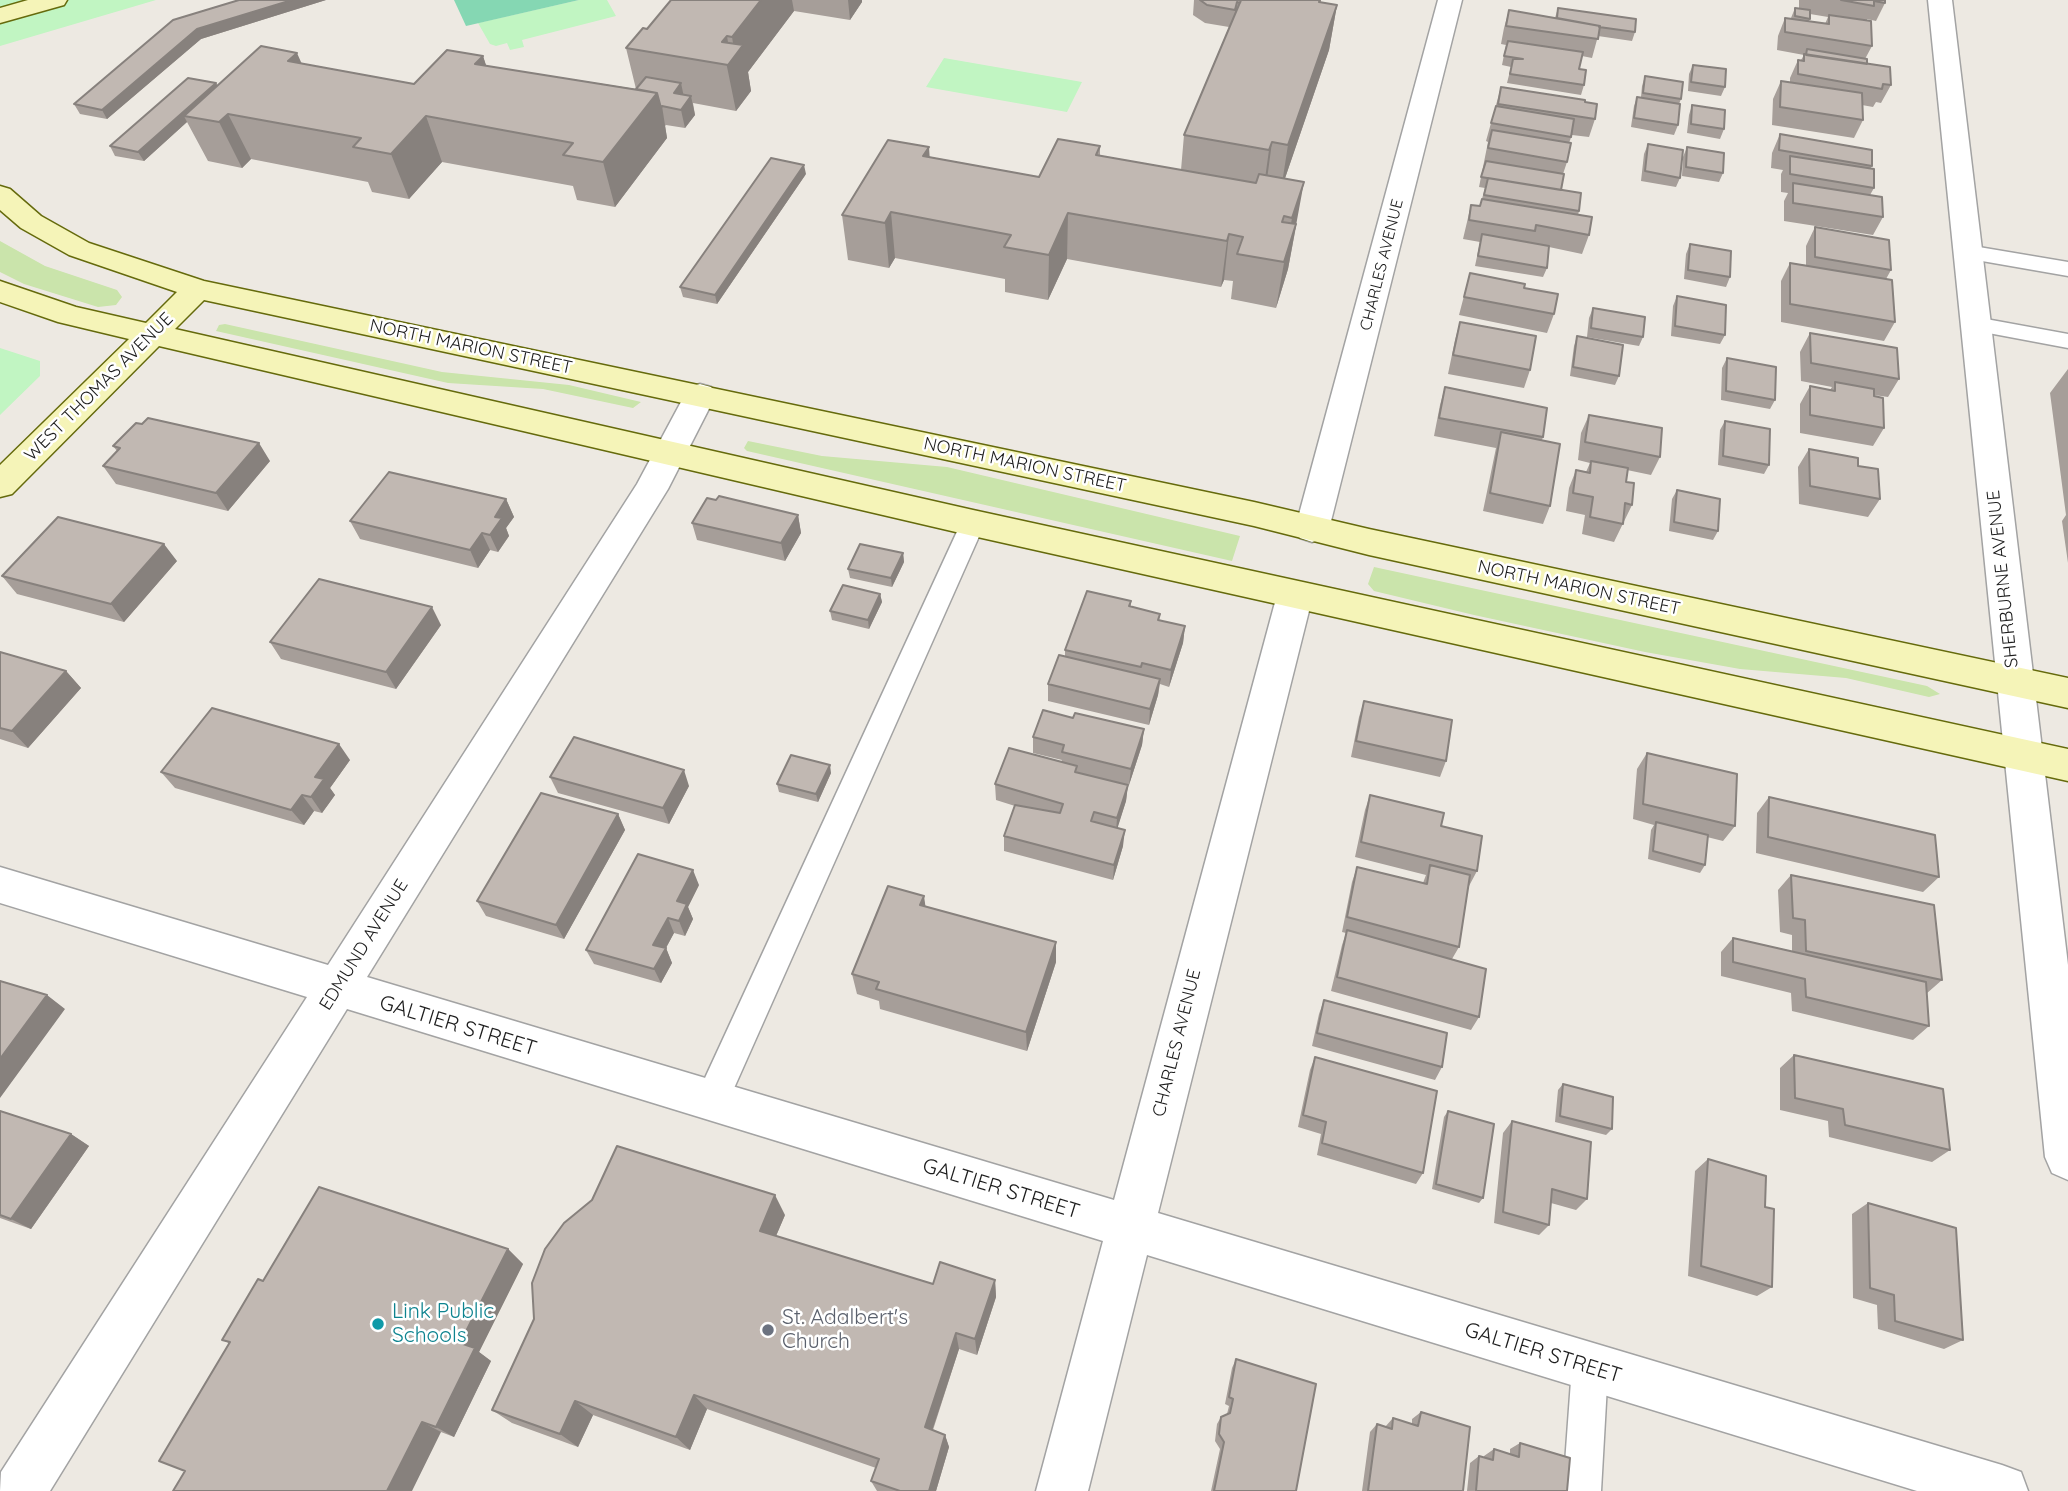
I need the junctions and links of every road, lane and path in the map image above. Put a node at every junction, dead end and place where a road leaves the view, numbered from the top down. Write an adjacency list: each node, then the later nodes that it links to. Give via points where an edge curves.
1 (55, 0): 4 (main road)
2 (1450, 0): 17 (street, CHARLES AVENUE)
3 (1940, 0): 6 (street, SHERBURNE AVENUE)
4 (0, 16)
5 (0, 195): 8 (main road, NORTH MARION STREET, via 31,222 79,249)
6 (1968, 252): 7 (lane); 10 (street, SHERBURNE AVENUE)
7 (2068, 269)
8 (198, 289): 11 (main road, WEST THOMAS AVENUE); 13 (main road, NORTH MARION STREET)
9 (0, 291): 11 (main road, via 69,315)
10 (1975, 324): 12 (lane); 19 (street, SHERBURNE AVENUE)
11 (151, 334): 14 (main road); 15 (main road, WEST THOMAS AVENUE)
12 (2068, 341)
13 (700, 396): 14 (street, EDMUND AVENUE); 17 (main road, NORTH MARION STREET)
14 (672, 452): 16 (main road); 24 (street, EDMUND AVENUE)
15 (0, 485)
16 (973, 523): 18 (main road); 25 (lane)
17 (1312, 529): 19 (main road, NORTH MARION STREET)
18 (1295, 595): 21 (main road); 27 (street, CHARLES AVENUE)
19 (2014, 682): 20 (main road, NORTH MARION STREET); 21 (street, SHERBURNE AVENUE)
20 (2068, 693)
21 (2023, 755): 22 (main road); 26 (street, SHERBURNE AVENUE)
22 (2068, 765)
23 (0, 885): 24 (street, GALTIER STREET)
24 (337, 989): 25 (street, GALTIER STREET); 29 (street, EDMUND AVENUE)
25 (711, 1102): 27 (street, GALTIER STREET)
26 (2068, 1157)
27 (1129, 1228): 28 (street, GALTIER STREET); 30 (street, CHARLES AVENUE)
28 (1590, 1367): 31 (lane); 32 (street, GALTIER STREET)
29 (20, 1491)
30 (1062, 1491)
31 (1582, 1491)
32 (2002, 1491)

